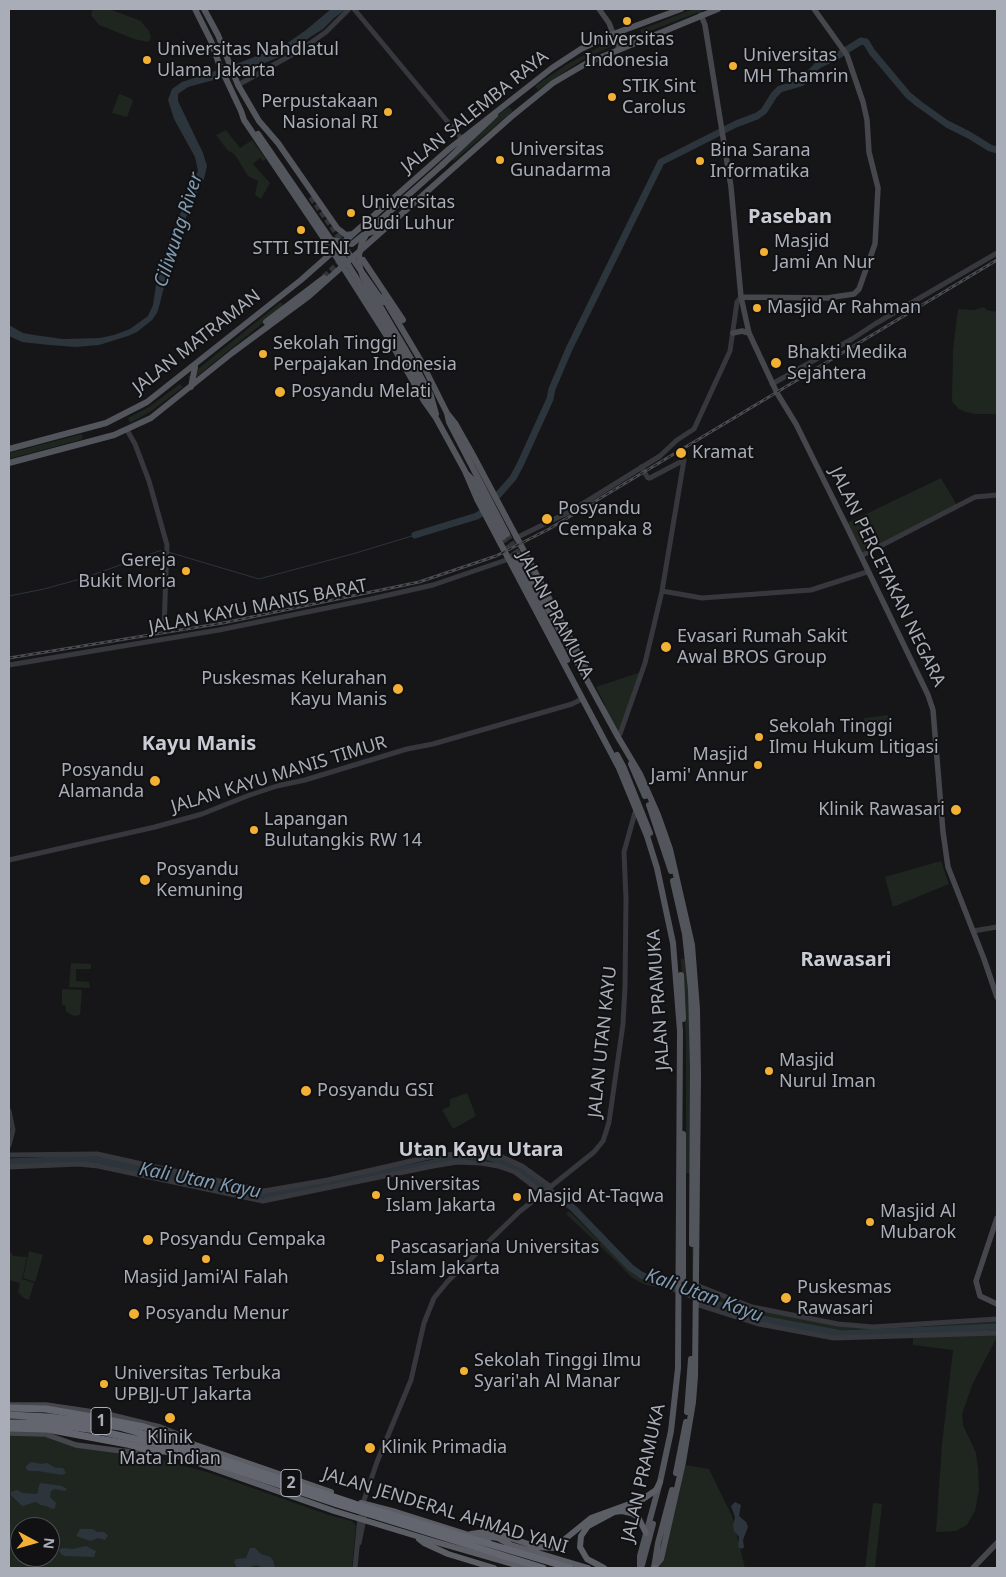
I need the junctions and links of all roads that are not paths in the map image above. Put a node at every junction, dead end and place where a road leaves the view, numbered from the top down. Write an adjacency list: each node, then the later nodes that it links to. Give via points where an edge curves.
1 (195, 9): 16 (main road)
2 (204, 9): 14 (main road)
3 (349, 9): 14 (street, via 326,32 302,49)
4 (354, 9): 18 (street)
5 (599, 9): 11 (main road)
6 (681, 9): 10 (main road, JALAN SALEMBA RAYA)
7 (718, 9): 9 (main road, JALAN SALEMBA RAYA)
8 (814, 9): 37 (main road, via 845,52 864,102 869,152 878,188 875,244 859,289 852,295 831,298)
9 (701, 15): 12 (main road, JALAN SALEMBA RAYA); 37 (main road, JALAN PERCETAKAN NEGARA, via 731,187)
10 (641, 24): 11 (main road, JALAN SALEMBA RAYA); 12 (main road)
11 (613, 34): 13 (main road); 15 (main road, JALAN SALEMBA RAYA, via 565,59)
12 (643, 34): 13 (main road, JALAN SALEMBA RAYA)
13 (619, 49): 21 (main road, JALAN SALEMBA RAYA, via 587,63 551,85)
14 (237, 83): 17 (main road)
15 (501, 109): 18 (main road, JALAN SALEMBA RAYA); 45 (main road, bridge, via 369,230 358,255 363,277 432,396)
16 (241, 111): 24 (main road, via 255,138); 45 (main road, bridge, via 359,281 421,386)
17 (259, 121): 19 (main road); 20 (main road)
18 (462, 139): 22 (main road, JALAN SALEMBA RAYA)
19 (311, 197)
20 (337, 228): 22 (main road, via 346,235); 24 (main road, via 336,237)
21 (385, 228): 23 (main road, JALAN SALEMBA RAYA); 25 (main road)
22 (354, 233): 25 (main road, JALAN SALEMBA RAYA)
23 (378, 234): 28 (main road, JALAN SALEMBA RAYA); 29 (main road, via 367,246)
24 (327, 239): 25 (main road); 27 (main road); 30 (main road, via 328,251)
25 (344, 245): 27 (main road); 28 (main road, JALAN PRAMUKA)
26 (997, 253): 42 (street)
27 (334, 254): 30 (main road, JALAN MATRAMAN); 31 (main road); 43 (main road, JALAN MATRAMAN, via 197,365)
28 (351, 258): 31 (main road, JALAN SALEMBA RAYA); 32 (main road, JALAN PRAMUKA)
29 (364, 260): 32 (main road); 41 (main road, via 409,331 424,358)
30 (316, 266): 47 (main road, JALAN MATRAMAN, via 178,379 140,406 106,423)
31 (343, 266): 33 (main road, JALAN MATRAMAN); 35 (main road, JALAN PRAMUKA)
32 (363, 274): 35 (main road, via 354,272); 41 (main road, JALAN PRAMUKA)
33 (333, 275): 35 (main road); 40 (main road, JALAN MATRAMAN)
34 (324, 277): 40 (main road, JALAN MATRAMAN)
35 (350, 277): 45 (main road, JALAN PRAMUKA)
36 (383, 297): 41 (main road)
37 (741, 297): 38 (main road, JALAN PERCETAKAN NEGARA); 39 (street, via 737,302)
38 (749, 332): 39 (main road); 42 (main road, JALAN PERCETAKAN NEGARA)
39 (733, 333): 49 (street, via 730,351 697,425 664,454)
40 (232, 353): 43 (main road, JALAN MATRAMAN)
41 (428, 374): 44 (main road, JALAN PRAMUKA)
42 (772, 384): 55 (main road, JALAN PERCETAKAN NEGARA, via 796,424)
43 (191, 387): 46 (main road, JALAN MATRAMAN, via 151,418)
44 (447, 413): 50 (main road, JALAN PRAMUKA); 52 (main road, JALAN PRAMUKA, via 455,423)
45 (436, 418): 52 (main road, JALAN PRAMUKA, via 465,471)
46 (128, 429): 48 (main road, JALAN MATRAMAN); 61 (street, via 151,490 167,548)
47 (9, 449)
48 (9, 464)
49 (641, 467): 54 (street, via 571,511); 58 (street, via 650,478 684,460)
50 (482, 484): 52 (main road, JALAN PRAMUKA); 52 (main road)
51 (997, 495): 55 (street, via 975,497)
52 (489, 503): 53 (main road, JALAN PRAMUKA); 54 (main road, JALAN PRAMUKA); 56 (main road, JALAN PRAMUKA)
53 (505, 535)
54 (516, 538): 60 (main road, JALAN PRAMUKA)
55 (861, 556): 57 (main road, JALAN PERCETAKAN NEGARA)
56 (514, 558): 59 (main road, JALAN PRAMUKA); 62 (main road, JALAN PRAMUKA); 63 (street, JALAN KAYU MANIS BARAT, via 433,585 379,597 219,630)
57 (867, 572): 58 (street, via 811,590 702,598); 75 (main road, JALAN PERCETAKAN NEGARA, via 932,706 947,861)
58 (662, 590): 65 (street, via 641,672)
59 (548, 617): 60 (main road); 62 (main road); 66 (main road, JALAN PRAMUKA); 77 (main road, JALAN PRAMUKA, via 624,768 643,813 660,866)
60 (562, 624): 65 (main road, JALAN PRAMUKA)
61 (164, 628)
62 (546, 629): 64 (main road, JALAN PRAMUKA)
63 (9, 665)
64 (581, 697): 68 (main road, JALAN PRAMUKA, via 619,768); 69 (street, JALAN KAYU MANIS TIMUR, via 572,704 277,786 202,814)
65 (620, 734): 66 (main road, JALAN PRAMUKA)
66 (622, 742): 67 (main road, JALAN PRAMUKA)
67 (629, 755): 70 (main road, JALAN PRAMUKA, via 662,825); 71 (main road, JALAN PRAMUKA, via 662,841)
68 (636, 809): 76 (main road, JALAN PRAMUKA, via 657,868); 88 (street, JALAN UTAN KAYU, via 624,852 626,987 609,1122 598,1147)
69 (9, 860)
70 (680, 889): 71 (main road); 72 (main road, JALAN PRAMUKA)
71 (677, 898): 73 (main road, JALAN PRAMUKA)
72 (685, 913): 73 (main road); 90 (main road, JALAN PRAMUKA, via 692,945 697,1009)
73 (682, 922): 79 (main road, JALAN PRAMUKA)
74 (997, 927): 75 (street)
75 (973, 931): 78 (main road, JALAN PERCETAKAN NEGARA)
76 (675, 962): 77 (main road); 87 (main road, JALAN PRAMUKA, via 680,1031)
77 (680, 970): 80 (main road, JALAN PRAMUKA)
78 (997, 997)
79 (692, 1007): 80 (main road); 90 (main road, JALAN PRAMUKA)
80 (683, 1008): 87 (main road, JALAN PRAMUKA)
81 (9, 1111): 82 (street, via 14,1130)
82 (9, 1145)
83 (9, 1154): 84 (street, via 97,1154 254,1191 270,1191 432,1156)
84 (482, 1154): 85 (street); 88 (street, via 511,1160)
85 (481, 1162): 86 (street, via 433,1166 268,1201 86,1164); 88 (street, via 515,1172)
86 (9, 1167)
87 (681, 1187): 92 (main road, JALAN PRAMUKA)
88 (548, 1190): 111 (street, JALAN UTAN KAYU, via 519,1212 434,1298 424,1323 411,1380 377,1462)
89 (997, 1218): 94 (main road, via 976,1282 980,1296)
90 (694, 1270): 91 (main road, JALAN PRAMUKA); 93 (main road, JALAN PRAMUKA)
91 (696, 1285): 93 (main road, JALAN PRAMUKA); 96 (street, via 752,1307 830,1323 873,1326)
92 (681, 1291): 99 (main road, JALAN PRAMUKA); 101 (main road, JALAN PRAMUKA)
93 (694, 1299): 97 (street, via 759,1324 834,1338); 128 (main road, JALAN PRAMUKA, via 690,1384 681,1464)
94 (997, 1304)
95 (997, 1319): 96 (street)
96 (961, 1322): 97 (street)
97 (962, 1333): 98 (street)
98 (997, 1333)
99 (676, 1399): 101 (main road); 109 (main road, JALAN PRAMUKA)
100 (9, 1408): 105 (highway, JALAN JENDERAL AHMAD YANI / 1, via 112,1423); 105 (highway, via 46,1410 144,1427)
101 (679, 1408): 108 (main road, JALAN PRAMUKA)
102 (9, 1416): 123 (highway, 2, bridge, via 49,1417 119,1427 355,1504)
103 (9, 1425): 106 (highway); 106 (highway, JALAN JENDERAL AHMAD YANI / 1, via 45,1426 91,1433); 122 (highway, 2, bridge, via 44,1424 95,1430 161,1445 336,1504)
104 (9, 1433): 106 (main road, JALAN JENDERAL AHMAD YANI / 1, via 45,1434 76,1445 122,1451)
105 (191, 1443): 107 (highway, JALAN JENDERAL AHMAD YANI / 1)
106 (164, 1451): 110 (highway, JALAN JENDERAL AHMAD YANI / 1)
107 (288, 1477): 110 (highway); 111 (highway, JALAN JENDERAL AHMAD YANI / 1)
108 (666, 1477): 109 (main road); 127 (main road, JALAN PRAMUKA)
109 (660, 1482): 113 (main road, JALAN PRAMUKA); 114 (highway, via 656,1490 643,1499 591,1518 554,1548 537,1547 493,1532)
110 (283, 1493): 112 (highway, JALAN JENDERAL AHMAD YANI / 1)
111 (365, 1503): 112 (street, JALAN UTAN KAYU); 114 (highway, JALAN JENDERAL AHMAD YANI / 1)
112 (362, 1519): 115 (highway, JALAN JENDERAL AHMAD YANI / 1); 118 (street, JALAN UTAN KAYU)
113 (646, 1533): 126 (highway, via 638,1517 631,1513 614,1512 594,1522 584,1531 580,1548 587,1560); 127 (main road, JALAN PRAMUKA)
114 (473, 1535): 124 (highway, JALAN JENDERAL AHMAD YANI / 1); 125 (highway, via 487,1536)
115 (417, 1536): 116 (highway, JALAN JENDERAL AHMAD YANI / 1); 119 (highway, via 432,1547)
116 (436, 1542): 120 (highway); 121 (highway, JALAN JENDERAL AHMAD YANI / 1)
117 (997, 1543): 129 (main road)
118 (355, 1568)
119 (494, 1568)
120 (513, 1568)
121 (527, 1568)
122 (543, 1568)
123 (570, 1568)
124 (578, 1568)
125 (588, 1568)
126 (604, 1568)
127 (640, 1568)
128 (654, 1568)
129 (973, 1568)

